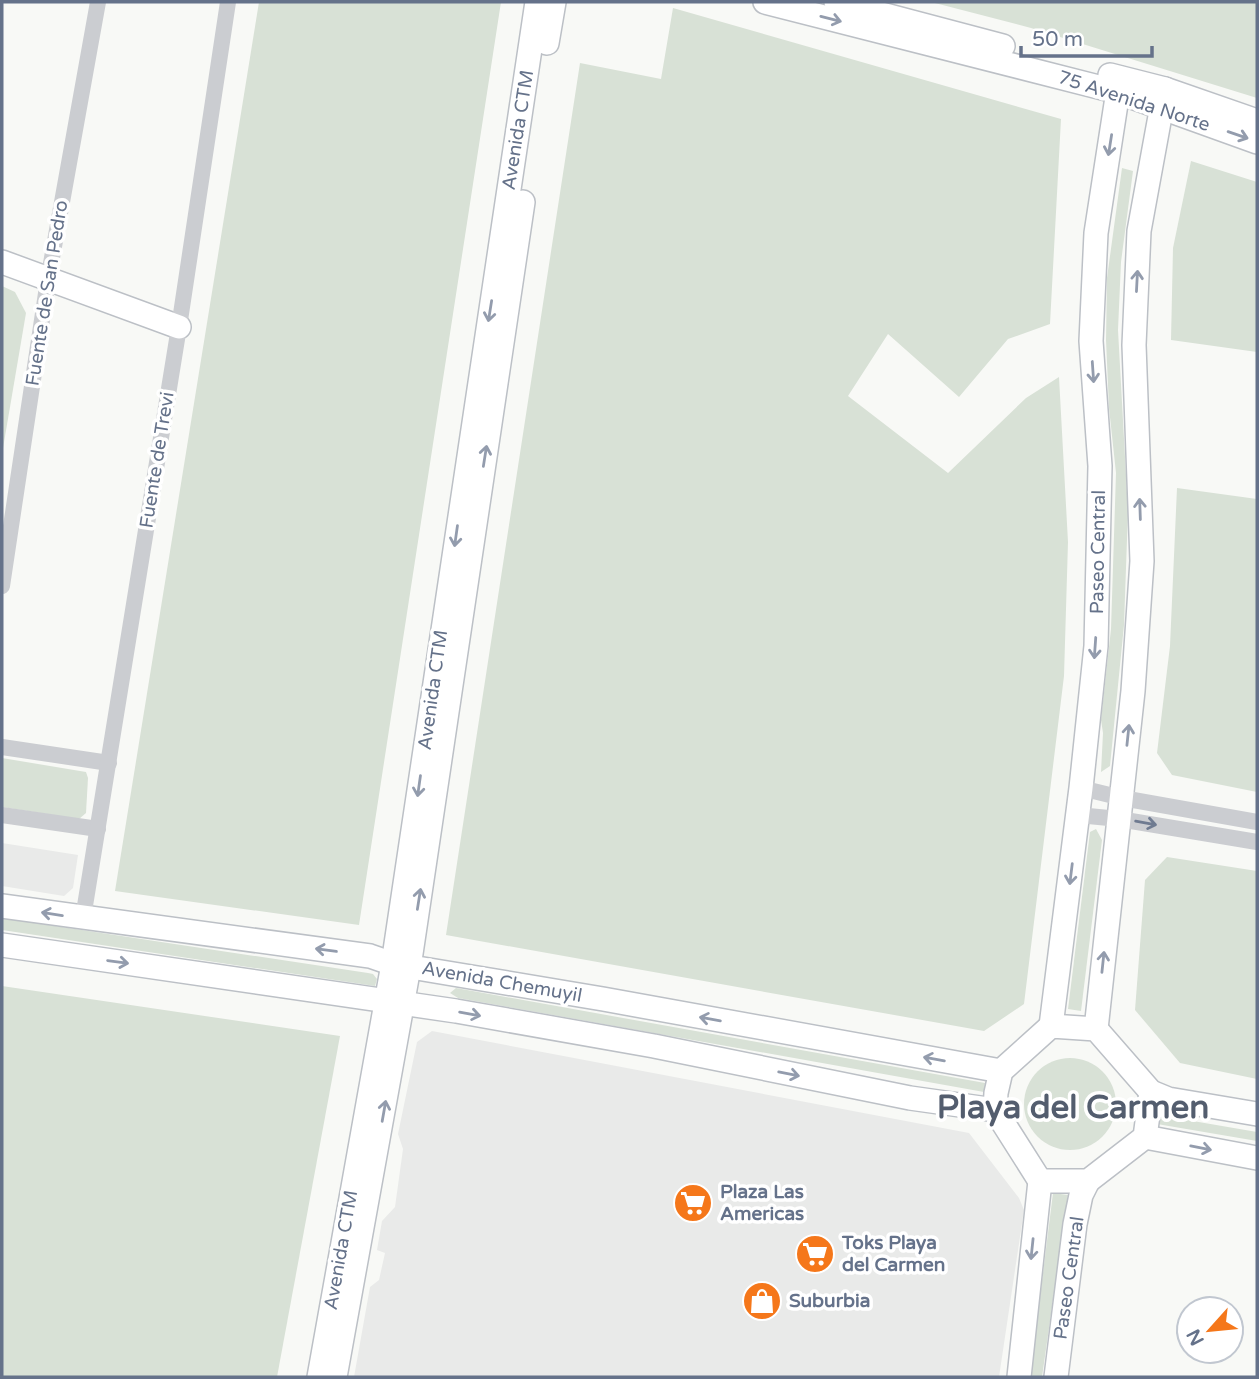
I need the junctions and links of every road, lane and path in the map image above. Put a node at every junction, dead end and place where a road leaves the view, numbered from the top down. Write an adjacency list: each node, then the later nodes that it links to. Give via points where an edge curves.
1 (98, 2): 12 (street, Fuente de San Pedro)
2 (228, 2): 13 (street, Fuente de Trevi)
3 (537, 2): 27 (main road, Avenida CTM, one-way to 27)
4 (554, 2): 27 (main road, Avenida CTM, one-way to 4)
5 (765, 2): 7 (main road, 75 Avenida Norte, one-way to 7)
6 (836, 2): 7 (main road, 75 Avenida Norte)
7 (1119, 85): 8 (main road, 75 Avenida Norte); 17 (main road, Paseo Central, one-way to 17, via 1096,233 1091,341 1100,466 1096,646)
8 (1163, 99): 9 (main road, 75 Avenida Norte); 10 (main road, 75 Avenida Norte, one-way to 10); 18 (main road, one-way to 8, via 1142,561 1134,345 1139,231)
9 (1257, 121)
10 (1257, 142)
11 (2, 262): 12 (main road)
12 (48, 279): 13 (main road); 14 (street, Fuente de San Pedro)
13 (179, 327): 16 (street, Fuente de Trevi)
14 (2, 586)
15 (2, 747): 16 (street)
16 (108, 764): 22 (street, Fuente de Trevi)
17 (1081, 788): 18 (street); 20 (main road, Paseo Central)
18 (1121, 808): 20 (street); 21 (street); 23 (street, one-way to 23); 30 (main road, one-way to 18)
19 (2, 815): 22 (street)
20 (1078, 815): 29 (main road, Paseo Central, one-way to 29)
21 (1257, 822)
22 (98, 829): 25 (street, Fuente de Trevi)
23 (1257, 842)
24 (2, 906): 25 (main road, Avenida Chemuyil, one-way to 24)
25 (83, 918): 27 (main road, Avenida Chemuyil, one-way to 25, via 370,956)
26 (2, 945): 28 (main road, Avenida Chemuyil, one-way to 28)
27 (401, 965): 28 (main road, Avenida CTM); 31 (main road, Avenida Chemuyil, one-way to 27)
28 (393, 1004): 33 (main road, Avenida Chemuyil, one-way to 33, via 456,1011 910,1098); 39 (main road, Avenida CTM); 40 (main road, Avenida CTM, one-way to 28)
29 (1052, 1026): 30 (main road); 31 (main road)
30 (1096, 1029): 32 (main road)
31 (1001, 1071): 33 (main road)
32 (1151, 1092): 34 (main road); 35 (main road)
33 (995, 1110): 37 (main road)
34 (1257, 1114)
35 (1144, 1137): 36 (main road, one-way to 36); 38 (main road)
36 (1257, 1158)
37 (1040, 1181): 38 (main road); 41 (main road, Paseo Central, one-way to 41)
38 (1088, 1181): 42 (main road, Paseo Central, via 1075,1224)
39 (319, 1377)
40 (335, 1377)
41 (1019, 1377)
42 (1056, 1377)

